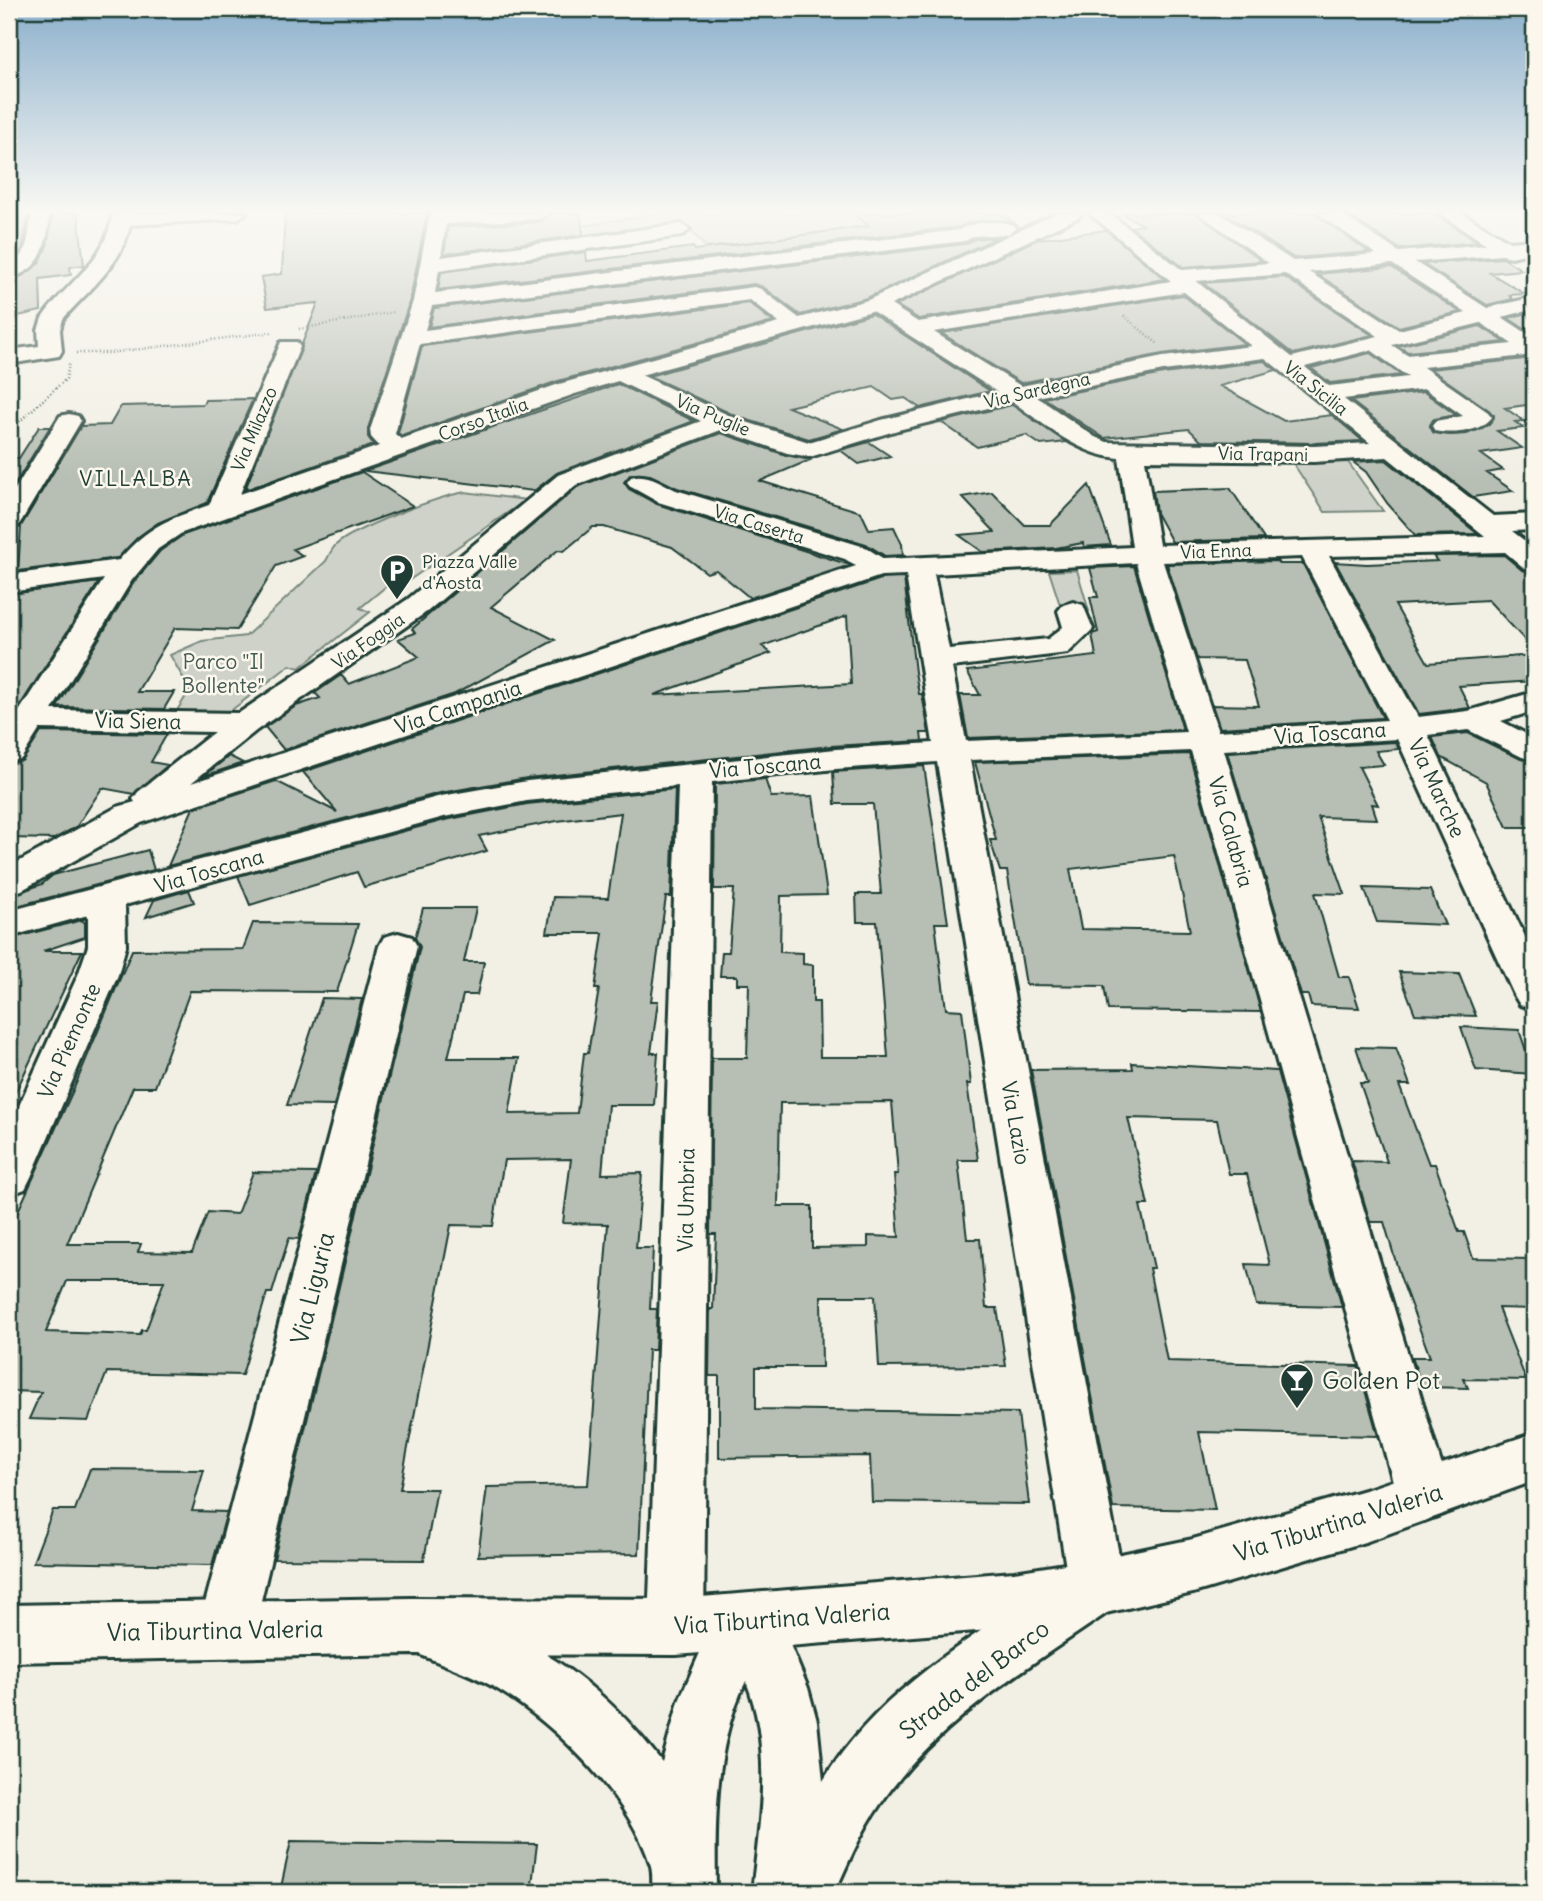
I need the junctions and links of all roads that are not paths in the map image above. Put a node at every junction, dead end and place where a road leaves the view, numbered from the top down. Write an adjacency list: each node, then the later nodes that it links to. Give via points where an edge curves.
1 (69, 302): 20 (street, via 48,330 51,351)
2 (432, 302): 10 (street)
3 (691, 302): 17 (street)
4 (765, 302): 14 (street)
5 (880, 302): 12 (street, Corso Italia)
6 (1080, 302): 15 (street)
7 (1208, 302): 21 (street, Via Sicilia)
8 (1335, 302): 18 (street)
9 (1463, 302): 13 (street)
10 (422, 303): 17 (street)
11 (1534, 303): 13 (street, Via Sardegna)
12 (875, 304): 14 (street, Corso Italia); 15 (street)
13 (1485, 316): 18 (street, Via Sardegna); 19 (street)
14 (796, 326): 23 (street, Corso Italia)
15 (912, 330): 25 (street)
16 (287, 336): 35 (street, Via Milazzo)
17 (411, 338): 30 (street, via 382,430 383,437)
18 (1385, 340): 21 (street, Via Sardegna); 22 (street)
19 (1534, 348): 22 (street)
20 (9, 357)
21 (1277, 358): 25 (street, Via Sardegna, via 1178,362); 26 (street, Via Sicilia)
22 (1403, 362): 24 (street)
23 (619, 373): 28 (street, Via Puglie); 30 (street, Corso Italia)
24 (1431, 381): 26 (street); 29 (street, via 1480,417)
25 (1017, 394): 32 (street, Via Sardegna); 33 (street, via 1090,444)
26 (1324, 394): 31 (street, Via Sicilia)
27 (69, 421): 36 (street)
28 (722, 421): 32 (street, Via Puglie); 52 (street, Via Foggia, via 567,480 418,606)
29 (1444, 426)
30 (399, 449): 35 (street, Corso Italia)
31 (1394, 449): 33 (street, Via Trapani, via 1322,454); 38 (street, Via Sicilia)
32 (810, 450)
33 (1131, 452): 41 (street, Via Calabria)
34 (640, 482): 45 (street, Via Caserta, via 667,496 855,552)
35 (220, 511): 44 (street, Corso Italia, via 166,531)
36 (9, 520)
37 (1534, 522): 38 (street)
38 (1489, 524): 39 (street, Via Sicilia)
39 (1513, 544): 40 (street, Via Enna); 42 (street, Via Sicilia)
40 (1311, 548): 41 (street, Via Enna); 53 (street, Via Marche)
41 (1147, 554): 43 (street, Via Enna); 54 (street, Via Calabria)
42 (1534, 562)
43 (919, 566): 45 (street, Via Campania); 48 (street, Via Lazio)
44 (127, 567): 46 (street); 50 (street, Corso Italia)
45 (878, 568): 59 (street, Via Campania)
46 (9, 583)
47 (1073, 611): 48 (street, via 1078,629 1057,647)
48 (936, 659): 56 (street, Via Lazio)
49 (1534, 701): 51 (street, Via Toscana)
50 (28, 704): 52 (street, Via Siena); 57 (street, Corso Italia)
51 (1472, 720): 53 (street, Via Toscana); 55 (street)
52 (246, 723): 59 (street, Via Foggia)
53 (1408, 728): 54 (street, Via Toscana); 64 (street, Via Marche)
54 (1205, 741): 56 (street, Via Toscana); 67 (street, Via Calabria)
55 (1534, 750)
56 (951, 751): 58 (street, Via Toscana); 68 (street, Via Lazio)
57 (9, 752)
58 (695, 772): 61 (street, Via Toscana, via 472,800); 71 (street, Via Umbria)
59 (130, 815): 60 (street, Via Campania)
60 (9, 882)
61 (106, 900): 62 (street, Via Toscana); 65 (street, Via Piemonte, via 107,946 98,975)
62 (9, 924)
63 (398, 946): 72 (street, Via Liguria)
64 (1534, 995)
65 (9, 1177)
66 (1534, 1457): 67 (street, Via Tiburtina Valeria)
67 (1424, 1496): 68 (street, Via Tiburtina Valeria, via 1233,1555)
68 (1097, 1587): 69 (street, Via Tiburtina Valeria, via 1014,1600); 76 (street, Strada del Barco, via 947,1693 888,1746 835,1821)
69 (747, 1623): 71 (street, Via Tiburtina Valeria); 74 (street, via 704,1714 686,1809); 75 (street, via 774,1674 792,1745 794,1821)
70 (411, 1626): 71 (street, Via Tiburtina Valeria); 72 (street, Via Tiburtina Valeria); 74 (street, via 498,1658 579,1713 639,1778 666,1822)
71 (676, 1626)
72 (226, 1630): 73 (street, Via Tiburtina Valeria)
73 (9, 1634)
74 (684, 1880)
75 (784, 1892)
76 (803, 1892)

